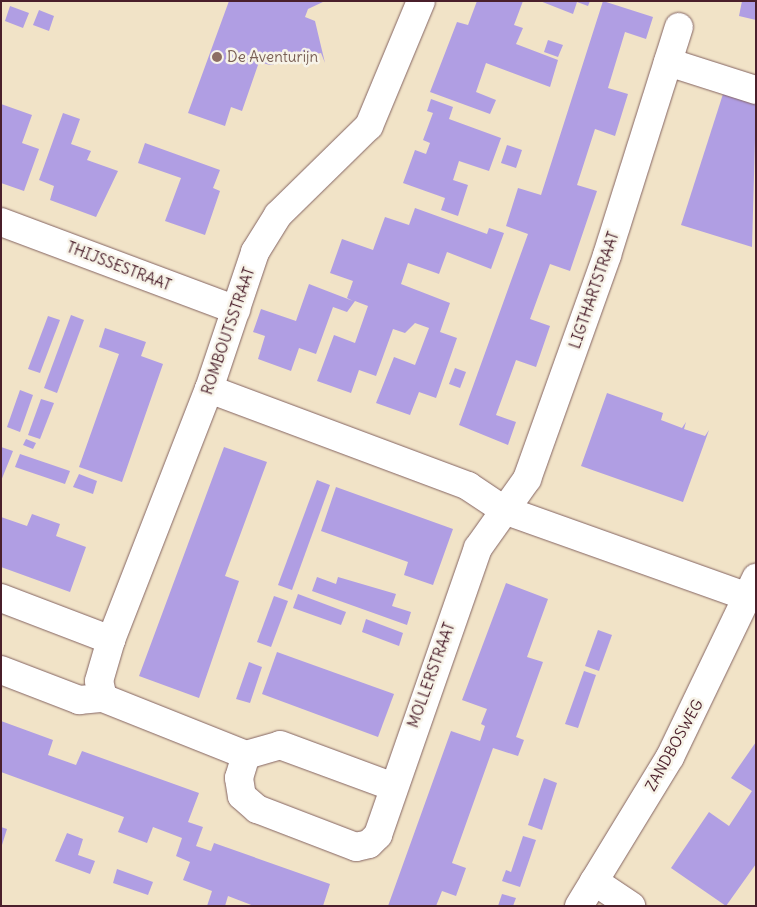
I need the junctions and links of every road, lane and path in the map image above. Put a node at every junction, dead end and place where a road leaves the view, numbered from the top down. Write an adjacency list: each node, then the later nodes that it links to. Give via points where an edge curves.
1 (421, 1): 6 (street, ROMBOUTSSTRAAT, via 369,126 278,215 255,252)
2 (679, 28): 3 (street, LIGTHARTSTRAAT)
3 (668, 62): 4 (street); 8 (street, LIGTHARTSTRAAT, via 607,255 526,479)
4 (756, 90)
5 (1, 222): 6 (street, THIJSSESTRAAT)
6 (236, 310): 7 (street, ROMBOUTSSTRAAT)
7 (209, 389): 8 (street, via 468,486); 11 (street, ROMBOUTSSTRAAT)
8 (504, 510): 9 (street); 15 (street, MOLLERSTRAAT, via 478,548)
9 (752, 588): 16 (street, ZANDBOSWEG, via 670,757)
10 (1, 598): 11 (street)
11 (111, 640): 13 (street, ROMBOUTSSTRAAT, via 100,681)
12 (1, 670): 13 (street, via 79,700)
13 (103, 698): 14 (street)
14 (246, 755): 15 (street, via 280,745); 15 (street, MOLLERSTRAAT, via 239,778 242,796 257,809 356,847 369,844 378,835)
15 (391, 786)
16 (594, 881): 17 (street, ZANDBOSWEG); 18 (street)
17 (579, 906)
18 (631, 906)

